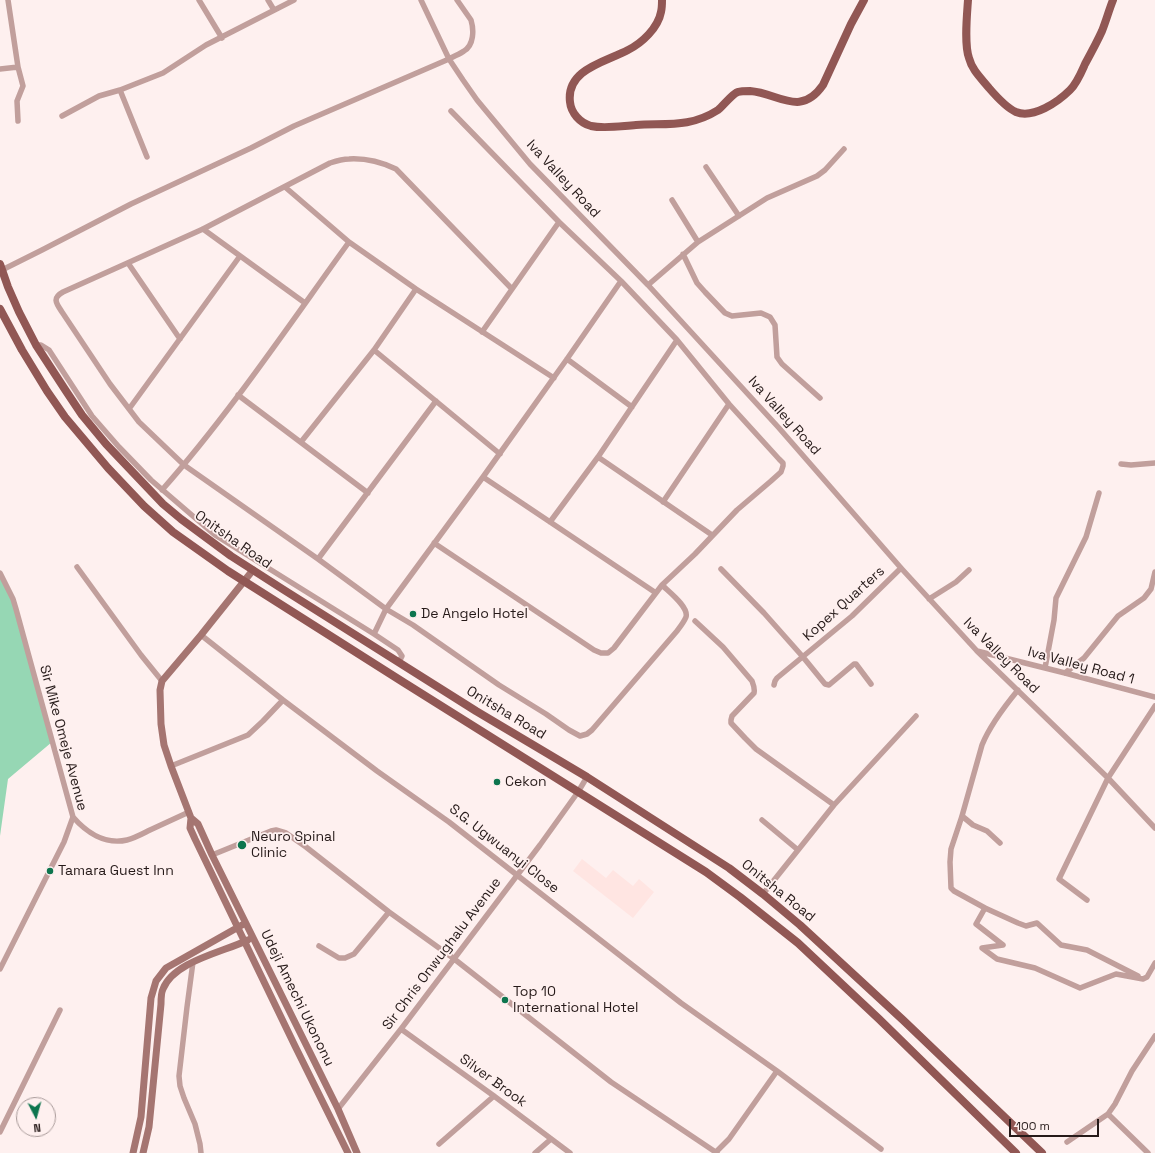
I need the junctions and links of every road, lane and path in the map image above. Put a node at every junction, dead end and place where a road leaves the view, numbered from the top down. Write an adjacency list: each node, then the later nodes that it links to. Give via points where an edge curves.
1 (8, 0): 14 (street)
2 (199, 0): 12 (street)
3 (268, 0): 11 (street)
4 (294, 0): 11 (street)
5 (421, 0): 13 (street, Iva Valley Road)
6 (457, 0): 13 (street, via 471,20 472,39 466,50)
7 (662, 0): 8 (main road, via 657,22 644,38 630,49 591,66 576,78 570,91 570,102 573,111 584,123 606,127 674,125 707,116 741,91 767,94 786,101 808,99 823,85)
8 (864, 0)
9 (968, 0): 10 (main road, via 967,45 968,56 974,70 992,92 1008,106 1016,112 1026,114 1058,100 1077,81 1102,30)
10 (1113, 0)
11 (274, 10): 12 (street)
12 (222, 38): 16 (street, via 206,45 163,73)
13 (449, 59): 33 (street, via 294,126 42,250); 35 (street, Iva Valley Road, via 477,100 530,164)
14 (18, 67): 15 (street); 19 (street, via 23,86 17,101)
15 (0, 69)
16 (120, 90): 18 (street, via 99,96); 21 (street)
17 (451, 111): 26 (street)
18 (62, 116)
19 (18, 121)
20 (844, 149): 25 (street, via 817,176 767,198)
21 (148, 157)
22 (706, 167): 25 (street)
23 (285, 187): 27 (street); 28 (street); 37 (street, via 330,163 348,159 384,163 396,169)
24 (672, 200): 29 (street)
25 (739, 216): 29 (street)
26 (559, 222): 34 (street); 37 (street)
27 (203, 229): 31 (street); 32 (street)
28 (349, 242): 36 (street); 38 (street)
29 (698, 242): 30 (street)
30 (683, 254): 35 (street); 48 (street, via 697,283 725,313 732,316 760,313 770,317 775,325 778,357 782,364)
31 (240, 256): 38 (street); 41 (street)
32 (128, 263): 41 (street); 52 (street, via 63,292 56,299 62,312)
33 (1, 267): 43 (main road, Onitsha Road, via 19,312)
34 (621, 281): 42 (street); 45 (street)
35 (648, 285): 69 (street, Iva Valley Road)
36 (416, 289): 40 (street); 44 (street)
37 (512, 289): 40 (street)
38 (304, 303): 47 (street)
39 (0, 309): 75 (main road, Onitsha Road, via 47,391 65,417 108,468 173,532)
40 (482, 332): 46 (street)
41 (180, 339): 52 (street)
42 (677, 340): 50 (street); 51 (street)
43 (36, 345): 60 (street, via 49,350 92,416); 71 (main road, Onitsha Road, via 82,415 111,450 163,504)
44 (374, 350): 49 (street); 53 (street)
45 (567, 359): 46 (street); 51 (street)
46 (554, 378): 54 (street)
47 (238, 395): 53 (street); 58 (street)
48 (820, 398)
49 (436, 401): 54 (street); 61 (street)
50 (729, 404): 63 (street); 65 (street, via 783,466 781,472)
51 (632, 408): 55 (street)
52 (129, 409): 58 (street, via 138,422)
53 (301, 442): 61 (street)
54 (500, 454): 59 (street)
55 (598, 457): 63 (street); 64 (street)
56 (1155, 463): 57 (street)
57 (1121, 464)
58 (184, 465): 60 (street); 67 (street)
59 (483, 477): 64 (street); 66 (street)
60 (162, 490): 81 (street, via 216,535)
61 (368, 493): 67 (street)
62 (1099, 493): 86 (street, via 1086,537 1056,598)
63 (663, 502): 65 (street)
64 (550, 522): 77 (street)
65 (712, 535): 76 (street)
66 (434, 543): 77 (street, via 602,653 608,653 614,648); 79 (street)
67 (318, 559): 79 (street)
68 (77, 567): 88 (street)
69 (902, 568): 78 (street, Iva Valley Road); 84 (street, Kopex Quarters, via 852,616)
70 (721, 569): 84 (street, Kopex Quarters)
71 (253, 570): 75 (main road); 85 (main road, Onitsha Road)
72 (969, 570): 78 (street, via 956,582)
73 (1155, 572): 87 (street, via 1151,589 1144,598 1118,616 1084,658)
74 (0, 573): 103 (street, Sir Mike Omeje Avenue, via 16,609)
75 (244, 581): 82 (main road); 99 (main road, Onitsha Road)
76 (662, 585): 77 (street); 79 (street, via 685,609 685,618 677,631 592,730 580,736)
77 (656, 593)
78 (929, 599): 83 (street, Iva Valley Road)
79 (386, 609): 81 (street)
80 (695, 621): 100 (street, via 723,647 754,686 754,693 732,716 731,723 756,749)
81 (374, 634): 85 (street, via 398,650 402,656)
82 (201, 635): 88 (main road); 93 (street, S.G. Ugwuanyi Close)
83 (977, 651): 86 (street, Iva Valley Road 1); 91 (street, Iva Valley Road)
84 (803, 656): 89 (street, Kopex Quarters, via 825,684 829,685 856,664); 90 (street, Kopex Quarters, via 777,678)
85 (399, 662): 97 (main road, Onitsha Road)
86 (1045, 668): 87 (street, Iva Valley Road 1)
87 (1065, 673): 92 (street, Iva Valley Road 1)
88 (162, 681): 96 (main road, via 161,724)
89 (871, 684)
90 (774, 685)
91 (1018, 690): 98 (street, Iva Valley Road); 102 (street, via 986,735)
92 (1155, 697)
93 (283, 700): 96 (street, via 248,735); 109 (street, S.G. Ugwuanyi Close, via 449,822)
94 (1155, 706): 98 (street)
95 (916, 716): 100 (street)
96 (171, 766): 101 (main road)
97 (587, 777): 99 (street, Sir Chris Onwughalu Avenue); 110 (main road, Onitsha Road, via 729,868)
98 (1108, 778): 105 (street, Iva Valley Road); 111 (street, via 1059,879)
99 (578, 792): 109 (street, Sir Chris Onwughalu Avenue); 136 (main road, Onitsha Road, via 706,872 798,943)
100 (834, 805): 107 (street)
101 (190, 815): 103 (street, via 119,841 96,836); 108 (main road, Udeji Amechi Ukononu, via 198,824); 115 (main road, Udeji Amechi Ukononu, via 190,828)
102 (962, 816): 106 (street); 112 (street, via 950,855 952,888)
103 (73, 817): 122 (street, Sir Mike Omeje Avenue, via 64,842)
104 (762, 820): 107 (street)
105 (1155, 828)
106 (1000, 843)
107 (798, 850): 110 (street)
108 (212, 855): 113 (street, via 271,831 281,831 306,847); 114 (main road, Udeji Amechi Ukononu)
109 (516, 875): 119 (street, Sir Chris Onwughalu Avenue); 127 (street, S.G. Ugwuanyi Close, via 681,1003)
110 (763, 894): 145 (main road, Onitsha Road, via 846,966)
111 (1087, 900)
112 (985, 908): 123 (street, via 1018,924 1026,926 1037,923 1061,945 1088,950); 123 (street, via 976,924 1003,945 982,948 997,959 1035,968 1080,988 1116,974)
113 (390, 912): 118 (street, via 350,956 339,958); 119 (street)
114 (246, 924): 115 (main road); 116 (main road, Udeji Amechi Ukononu)
115 (238, 927): 117 (main road, Udeji Amechi Ukononu); 137 (main road, via 166,968 156,981 151,998 141,1117)
116 (253, 938): 117 (main road); 129 (main road, Udeji Amechi Ukononu)
117 (245, 942): 120 (main road); 140 (main road, Udeji Amechi Ukononu)
118 (319, 946)
119 (453, 958): 125 (street, Sir Chris Onwughalu Avenue); 144 (street, via 611,1082)
120 (193, 962): 138 (main road, via 171,976 163,988 149,1127); 139 (street, via 180,1086 195,1124)
121 (1155, 963): 123 (street)
122 (0, 969)
123 (1143, 979)
124 (60, 1010): 131 (street)
125 (401, 1029): 128 (street, Silver Brook); 129 (street, Sir Chris Onwughalu Avenue)
126 (1155, 1036): 130 (street)
127 (778, 1071): 135 (street, S.G. Ugwuanyi Close); 144 (street, via 733,1134)
128 (494, 1096): 132 (street, Silver Brook); 134 (street)
129 (338, 1109): 141 (main road, Udeji Amechi Ukononu)
130 (1108, 1114): 133 (street); 146 (street)
131 (0, 1132)
132 (551, 1139): 142 (street); 143 (street, Silver Brook)
133 (1067, 1142)
134 (439, 1144)
135 (881, 1149)
136 (1014, 1151)
137 (133, 1153)
138 (143, 1153)
139 (201, 1153)
140 (348, 1153)
141 (357, 1153)
142 (535, 1153)
143 (570, 1153)
144 (716, 1153)
145 (1042, 1153)
146 (1148, 1153)

